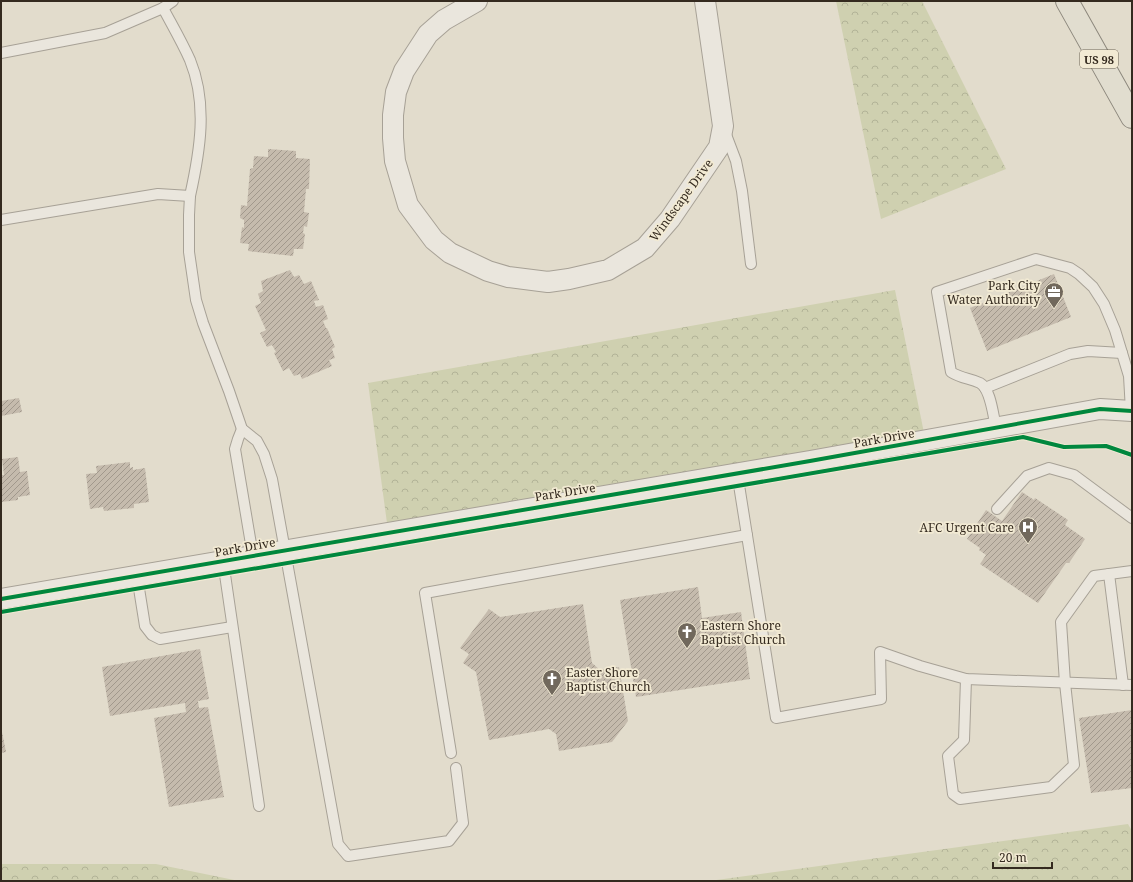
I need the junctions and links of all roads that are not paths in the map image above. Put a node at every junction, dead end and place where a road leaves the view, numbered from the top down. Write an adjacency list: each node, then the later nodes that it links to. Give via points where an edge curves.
1 (173, 1): 5 (lane)
2 (477, 1): 8 (street, Windscape Drive, via 444,20 428,34 404,71 396,92 393,115 395,161 408,205 434,240 450,253 469,263 508,277 548,282 608,270 645,248 670,219 719,147)
3 (705, 1): 8 (street, Windscape Drive)
4 (1067, 1): 7 (main road, US 98)
5 (163, 8): 6 (lane, via 105,33); 9 (lane, via 190,61 200,101 198,153)
6 (1, 53)
7 (1132, 117)
8 (724, 126): 11 (lane, via 736,161 742,190)
9 (190, 196): 10 (lane, via 158,194); 16 (lane, via 189,252 196,300)
10 (1, 220)
11 (751, 264)
12 (1122, 353): 13 (lane, via 1070,354); 13 (lane, via 1104,304 1093,287 1070,268 1036,259 937,292 951,372 982,384); 14 (lane, via 1129,376)
13 (985, 388): 15 (lane)
14 (1132, 411): 15 (street, Park Drive, via 1100,409)
15 (996, 427): 17 (street, Park Drive)
16 (242, 429): 21 (lane, via 257,441 264,454 272,479); 22 (lane, via 236,449)
17 (738, 473): 20 (lane); 21 (street, Park Drive)
18 (997, 509): 19 (lane, via 1027,476 1049,468 1074,475)
19 (1132, 518)
20 (747, 535): 29 (lane, via 776,718 880,699 880,652); 32 (lane, via 425,593)
21 (285, 550): 22 (street, Park Drive); 33 (lane, via 338,844 348,856 449,841 463,823)
22 (254, 556): 23 (street, Park Drive)
23 (223, 561): 26 (street, Park Drive); 28 (lane)
24 (1132, 571): 25 (lane)
25 (1109, 574): 30 (lane, via 1094,576 1061,622); 31 (lane)
26 (137, 576): 27 (street, Park Drive); 28 (lane, via 145,626 152,635 160,639)
27 (1, 599)
28 (232, 627): 34 (lane)
29 (966, 679): 30 (lane); 30 (lane, via 964,740 948,756 953,794 960,799 1051,787 1074,765)
30 (1065, 683): 31 (lane)
31 (1127, 685)
32 (452, 753)
33 (456, 768)
34 (259, 806)

